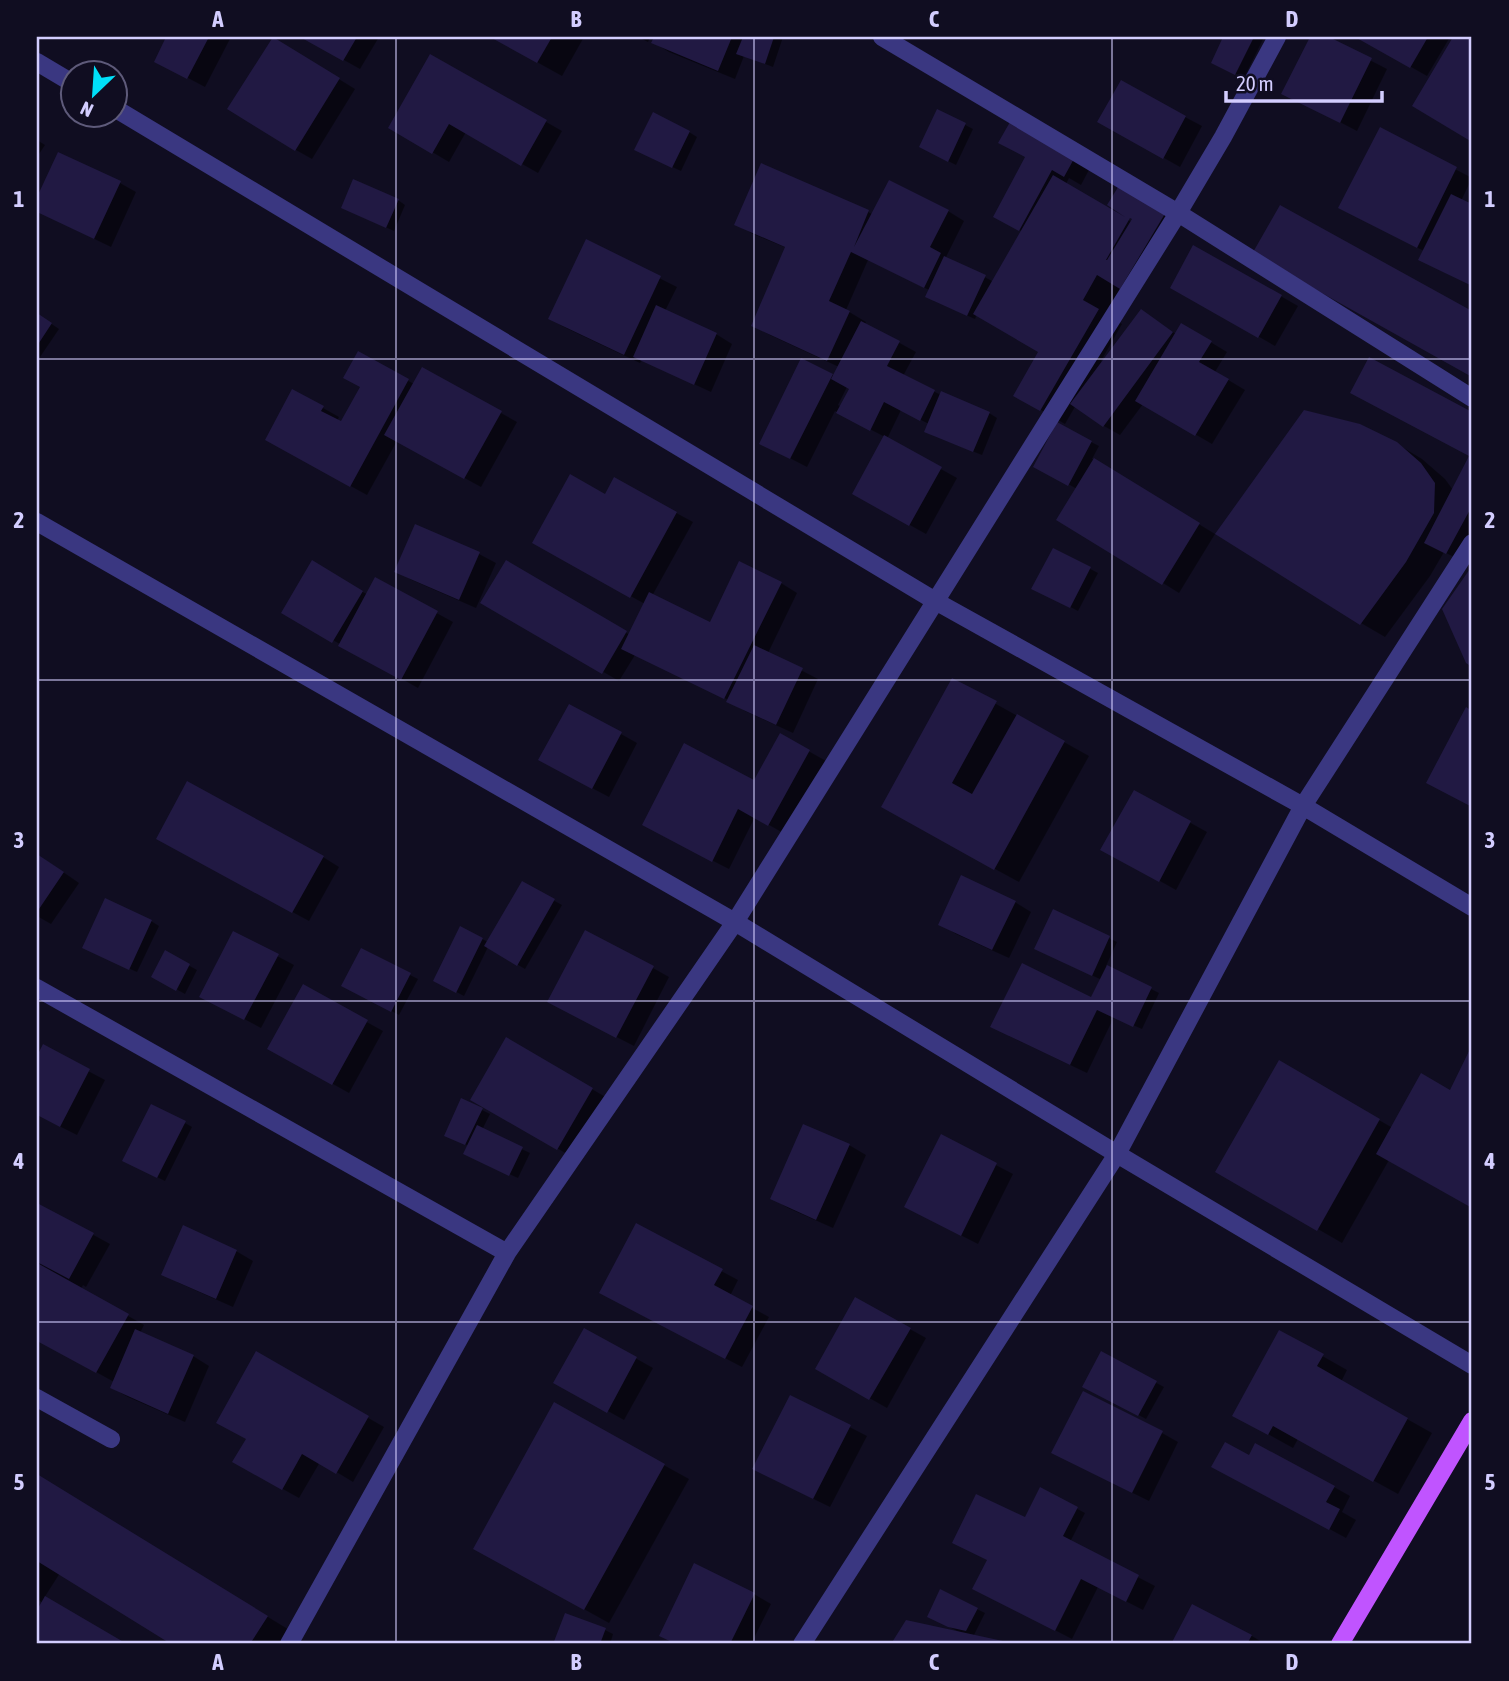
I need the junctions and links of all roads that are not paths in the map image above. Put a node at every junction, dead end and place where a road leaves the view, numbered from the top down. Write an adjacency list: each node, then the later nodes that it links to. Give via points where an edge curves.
1 (882, 37): 6 (street)
2 (1277, 37): 6 (street)
3 (37, 62): 4 (street)
4 (60, 76)
5 (130, 117): 10 (street)
6 (1178, 213): 7 (street); 10 (street)
7 (1472, 398)
8 (37, 522): 13 (street)
9 (1472, 543): 11 (street)
10 (937, 602): 11 (street); 13 (street)
11 (1303, 806): 12 (street); 15 (street)
12 (1472, 907)
13 (736, 922): 15 (street); 16 (street)
14 (37, 988): 16 (street)
15 (1116, 1154): 17 (street); 22 (street)
16 (507, 1253): 21 (street)
17 (1472, 1366)
18 (37, 1398): 20 (street)
19 (1472, 1421): 23 (main road)
20 (111, 1439)
21 (289, 1644)
22 (802, 1644)
23 (1340, 1644)

